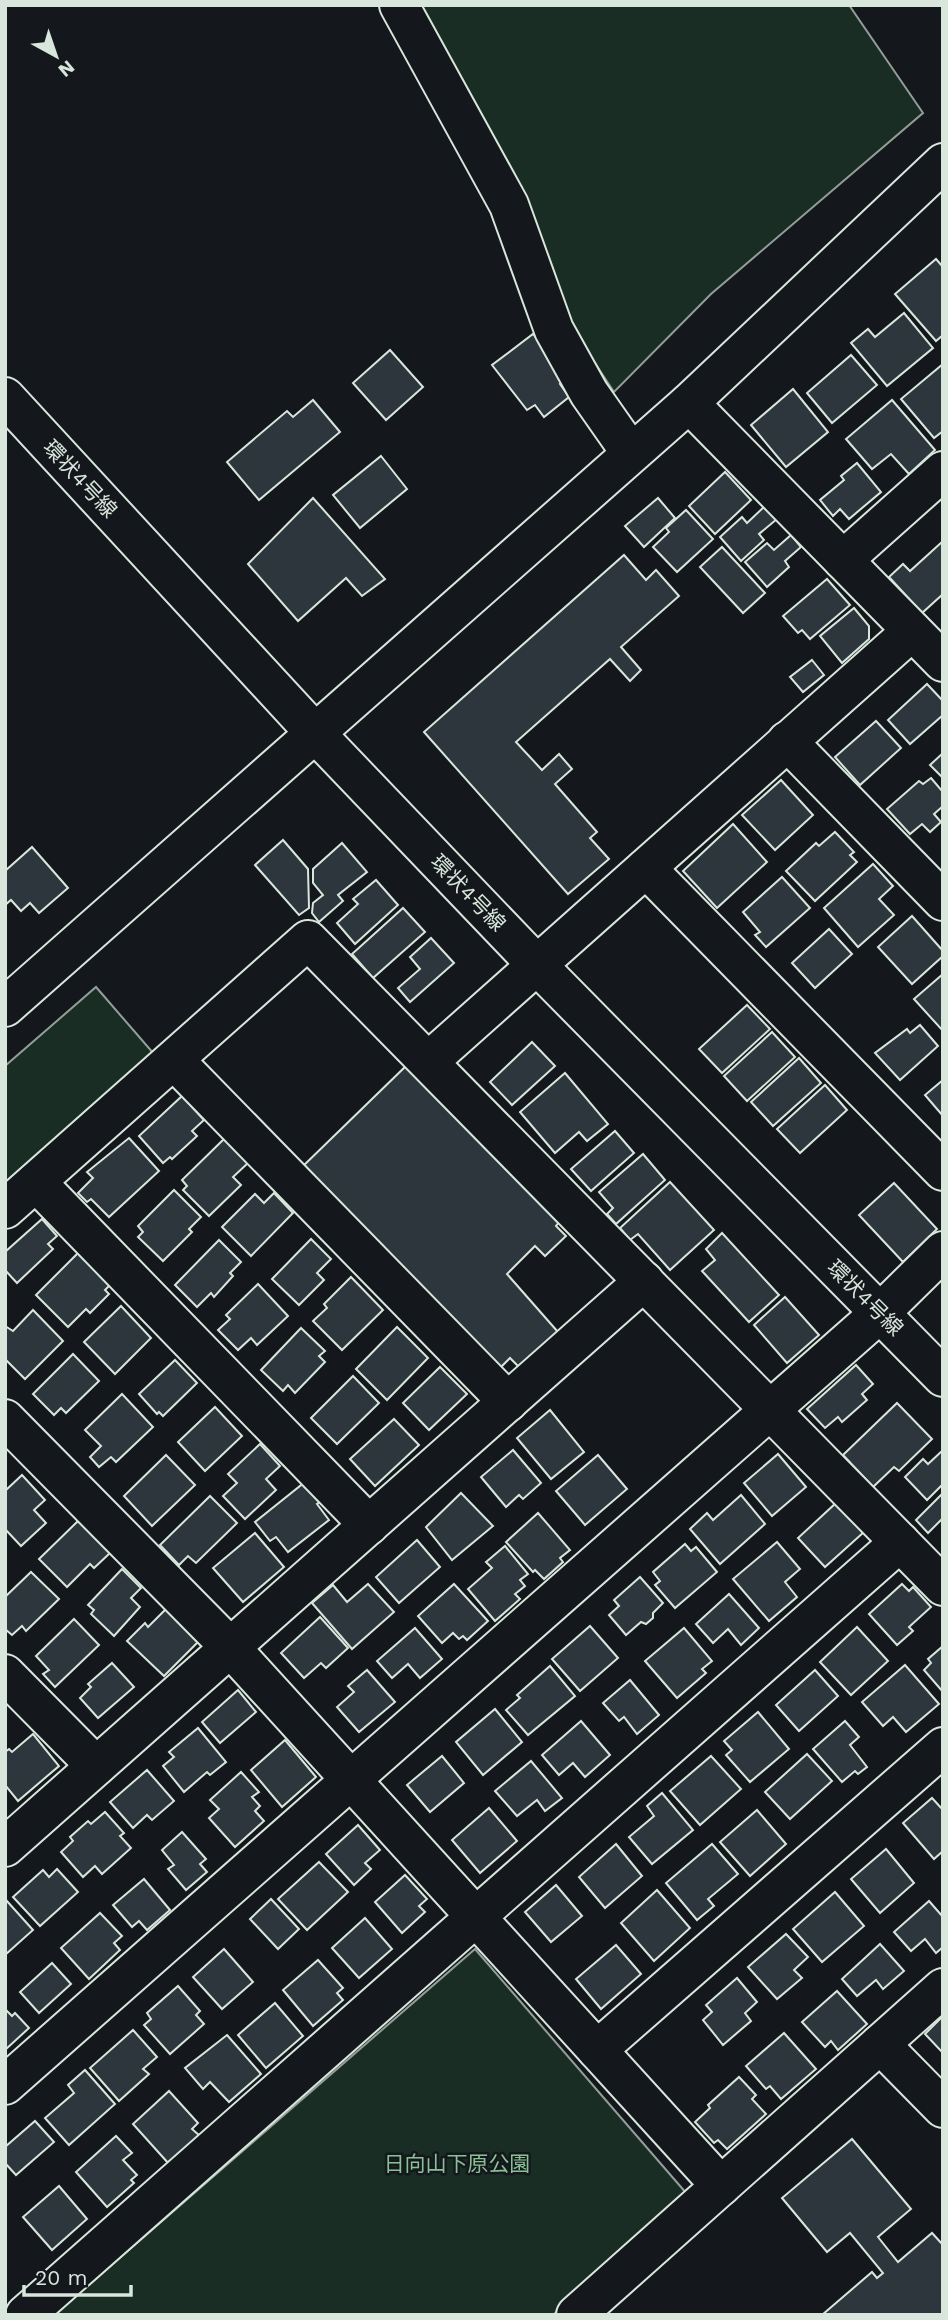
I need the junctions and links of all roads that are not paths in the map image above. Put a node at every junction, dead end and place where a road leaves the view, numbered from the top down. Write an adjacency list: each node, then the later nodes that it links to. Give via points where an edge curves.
1 (399, 5): 5 (street, via 509,205 554,330 589,394)
2 (943, 163): 4 (street)
3 (5, 397): 10 (street, 環状4号線)
4 (688, 404): 5 (street); 7 (street)
5 (631, 453): 10 (street)
6 (943, 471): 7 (street)
7 (843, 560): 8 (street)
8 (912, 631): 9 (street); 11 (street)
9 (943, 662)
10 (316, 734): 14 (street, 環状4号線); 15 (street)
11 (788, 741): 12 (street); 13 (street)
12 (646, 868): 14 (street); 18 (street)
13 (943, 901)
14 (537, 965): 17 (street); 23 (street, 環状4号線)
15 (5, 1007)
16 (174, 1060): 17 (street, via 308,940); 19 (street); 25 (street)
17 (429, 1061): 22 (street)
18 (943, 1171)
19 (36, 1182): 20 (street); 28 (street)
20 (5, 1209)
21 (943, 1251): 23 (street)
22 (644, 1281): 25 (street); 26 (street)
23 (880, 1313): 24 (street, 環状4号線); 26 (street)
24 (943, 1377)
25 (508, 1402): 28 (street)
26 (770, 1409): 29 (street); 35 (street)
27 (5, 1419): 31 (street)
28 (369, 1525): 31 (street)
29 (900, 1542): 30 (street); 37 (street)
30 (943, 1586)
31 (230, 1647): 34 (street); 35 (street)
32 (5, 1674): 34 (street)
33 (943, 1747): 40 (street)
34 (96, 1766): 36 (street)
35 (351, 1780): 37 (street); 41 (street)
36 (5, 1847)
37 (476, 1917): 40 (street); 44 (street)
38 (943, 1988): 39 (street)
39 (880, 2044): 42 (street); 43 (street)
40 (597, 2050): 43 (street)
41 (5, 2085)
42 (943, 2109)
43 (720, 2186): 45 (street)
44 (25, 2315)
45 (576, 2315)

